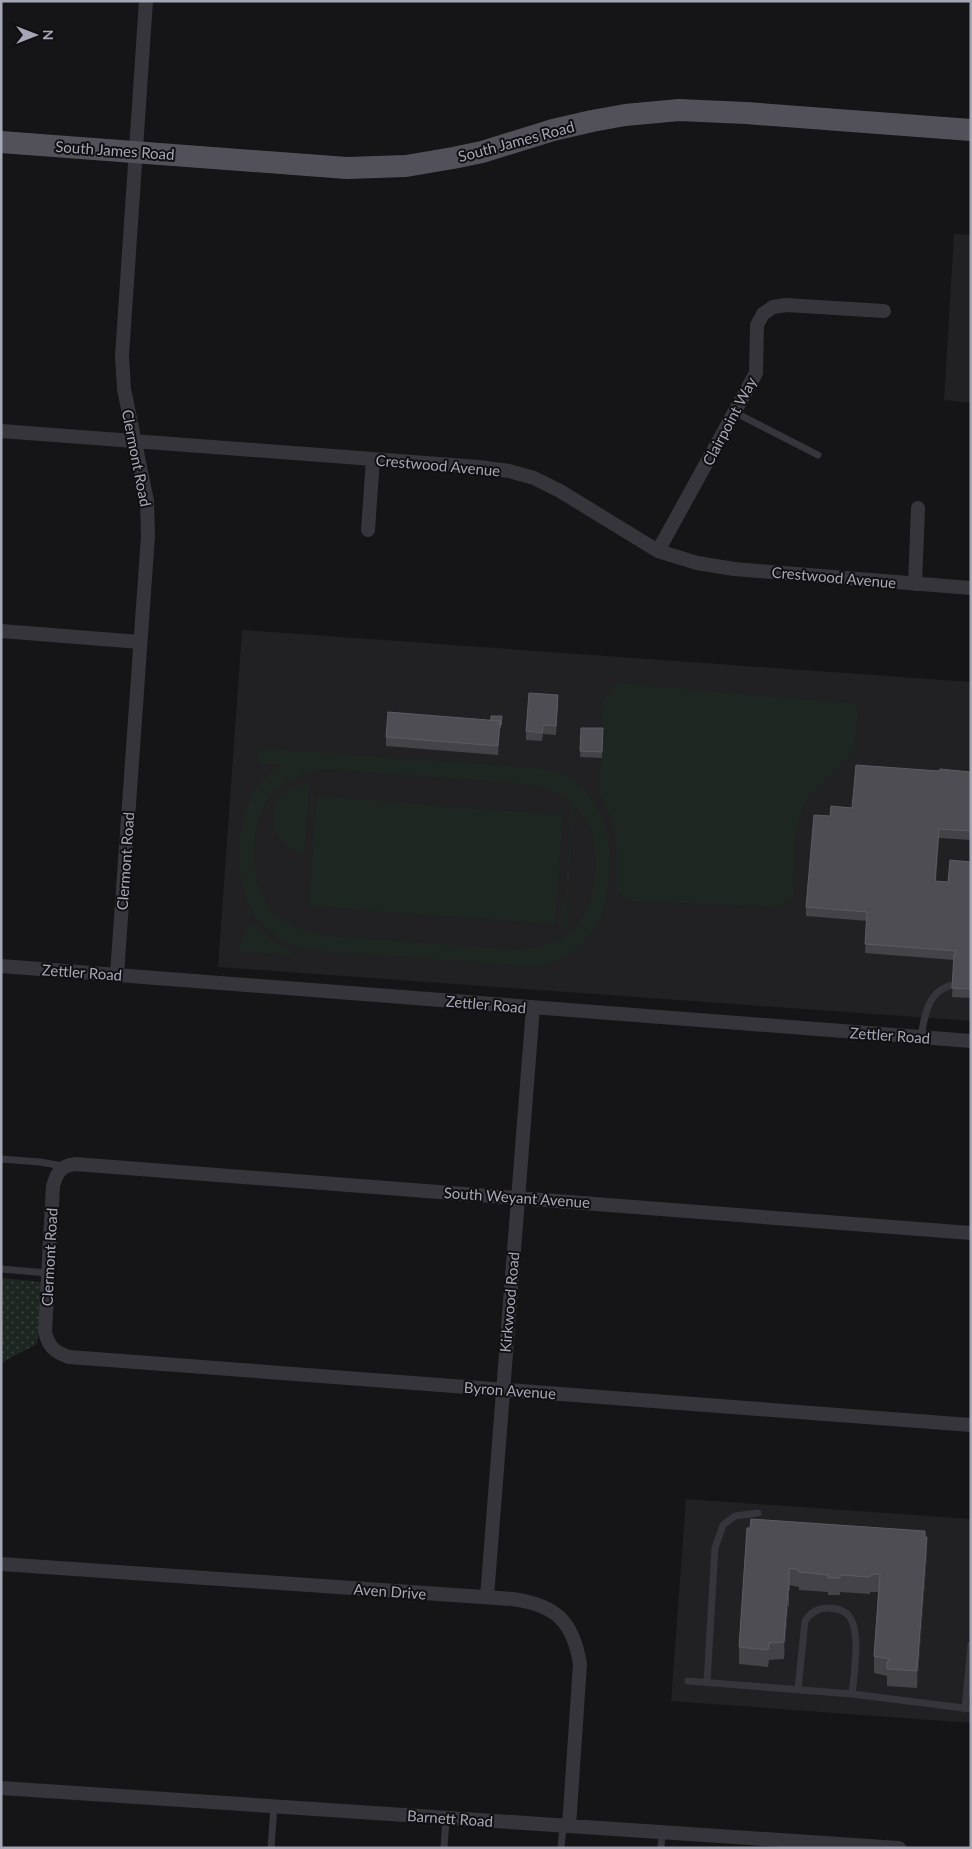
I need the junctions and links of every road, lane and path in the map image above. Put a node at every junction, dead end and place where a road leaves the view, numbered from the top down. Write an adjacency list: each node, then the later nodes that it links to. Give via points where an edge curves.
1 (146, 1): 4 (street, Clermont Road)
2 (971, 130): 4 (main road, South James Road, via 679,110 625,115 553,130 482,152 406,166 347,168)
3 (1, 142): 4 (main road, South James Road)
4 (136, 152): 8 (street, Clermont Road, via 122,356 124,389)
5 (884, 311): 6 (street, Clairpoint Way, via 773,307 763,314 757,325 756,373)
6 (734, 412): 9 (lane); 13 (street, Clairpoint Way)
7 (1, 431): 8 (street, Crestwood Avenue)
8 (134, 441): 10 (street, Crestwood Avenue); 17 (street, Clermont Road, via 148,519)
9 (818, 455)
10 (373, 459): 12 (street); 13 (street, Crestwood Avenue, via 479,466 534,478)
11 (918, 508): 14 (street)
12 (368, 530)
13 (658, 551): 14 (street, Crestwood Avenue, via 697,563 734,569)
14 (915, 584): 15 (street, Crestwood Avenue)
15 (971, 588)
16 (1, 632): 17 (street)
17 (140, 642): 19 (street, Clermont Road)
18 (1, 966): 19 (street, Zettler Road)
19 (117, 974): 21 (street, Zettler Road)
20 (971, 983): 22 (lane, via 952,983 936,992 924,1013)
21 (533, 1007): 22 (street, Zettler Road); 26 (street, Kirkwood Road)
22 (921, 1037): 23 (street, Zettler Road)
23 (971, 1041)
24 (1, 1159): 25 (lane)
25 (64, 1167): 26 (street, South Weyant Avenue, via 75,1164); 29 (street, Clermont Road, via 56,1175 53,1186)
26 (518, 1197): 27 (street, South Weyant Avenue); 31 (street, Kirkwood Road)
27 (971, 1233)
28 (1, 1269): 29 (lane)
29 (48, 1273): 30 (street, Clermont Road, via 45,1332)
30 (52, 1349): 31 (street, Byron Avenue, via 69,1357)
31 (502, 1390): 32 (street, Byron Avenue); 35 (street, Kirkwood Road)
32 (971, 1426)
33 (758, 1513): 38 (lane, via 735,1516 723,1525 714,1548)
34 (1, 1564): 35 (street, Aven Drive)
35 (487, 1597): 45 (street, Aven Drive, via 530,1601 546,1606 560,1616 577,1647 580,1664)
36 (971, 1645): 41 (lane)
37 (688, 1681): 38 (lane)
38 (707, 1682): 39 (lane)
39 (798, 1689): 40 (lane); 40 (lane, via 805,1621 809,1614 825,1608 843,1611 850,1616 854,1628 856,1654)
40 (852, 1694): 41 (lane)
41 (968, 1709)
42 (1, 1788): 43 (street, Barnett Road)
43 (274, 1806): 44 (street, Barnett Road); 47 (lane)
44 (446, 1818): 45 (street, Barnett Road); 48 (lane)
45 (566, 1826): 46 (street, Barnett Road); 49 (lane)
46 (662, 1832): 50 (lane); 51 (street, Barnett Road)
47 (271, 1848)
48 (444, 1848)
49 (561, 1848)
50 (661, 1848)
51 (899, 1848)

